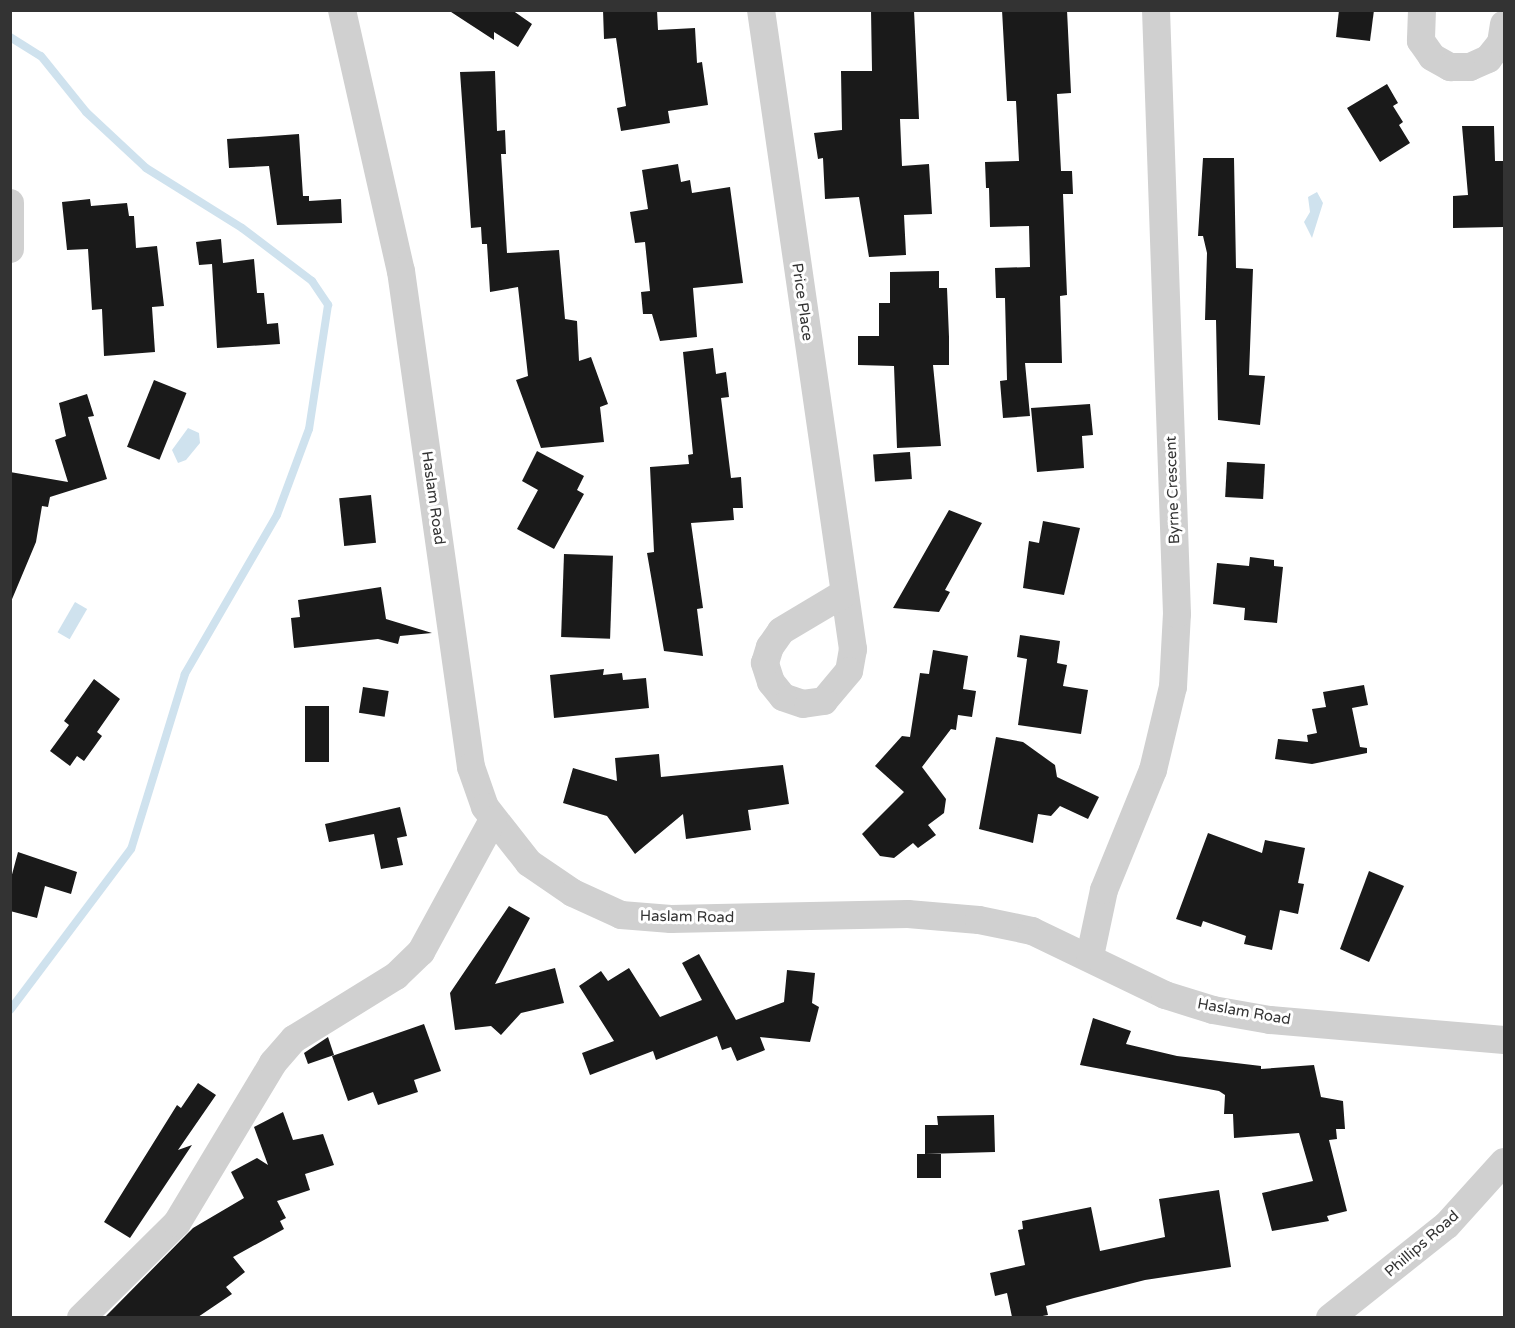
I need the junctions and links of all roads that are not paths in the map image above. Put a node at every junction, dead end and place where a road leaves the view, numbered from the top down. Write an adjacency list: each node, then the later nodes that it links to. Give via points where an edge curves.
1 (342, 10): 10 (street, Haslam Road, via 401,271 469,756)
2 (762, 10): 9 (street, Price Place)
3 (1156, 10): 11 (street, Byrne Crescent, via 1177,614 1173,687 1153,770 1104,890)
4 (1422, 10): 6 (street, via 1421,41 1432,57 1450,67 1470,68 1488,59 1501,43)
5 (1501, 10): 6 (street)
6 (1504, 23)
7 (10, 203): 8 (street)
8 (10, 249)
9 (843, 594)
10 (493, 820): 11 (street, Haslam Road, via 530,863 573,893 621,915 671,919 909,914 979,920 1032,931); 14 (street, via 482,849 421,952 396,976 294,1039 273,1063 177,1223)
11 (1090, 956): 12 (street, Haslam Road, via 1165,995 1213,1010 1270,1020)
12 (1504, 1040)
13 (1504, 1162): 15 (street, Phillips Road, via 1447,1225)
14 (81, 1317)
15 (1330, 1317)

